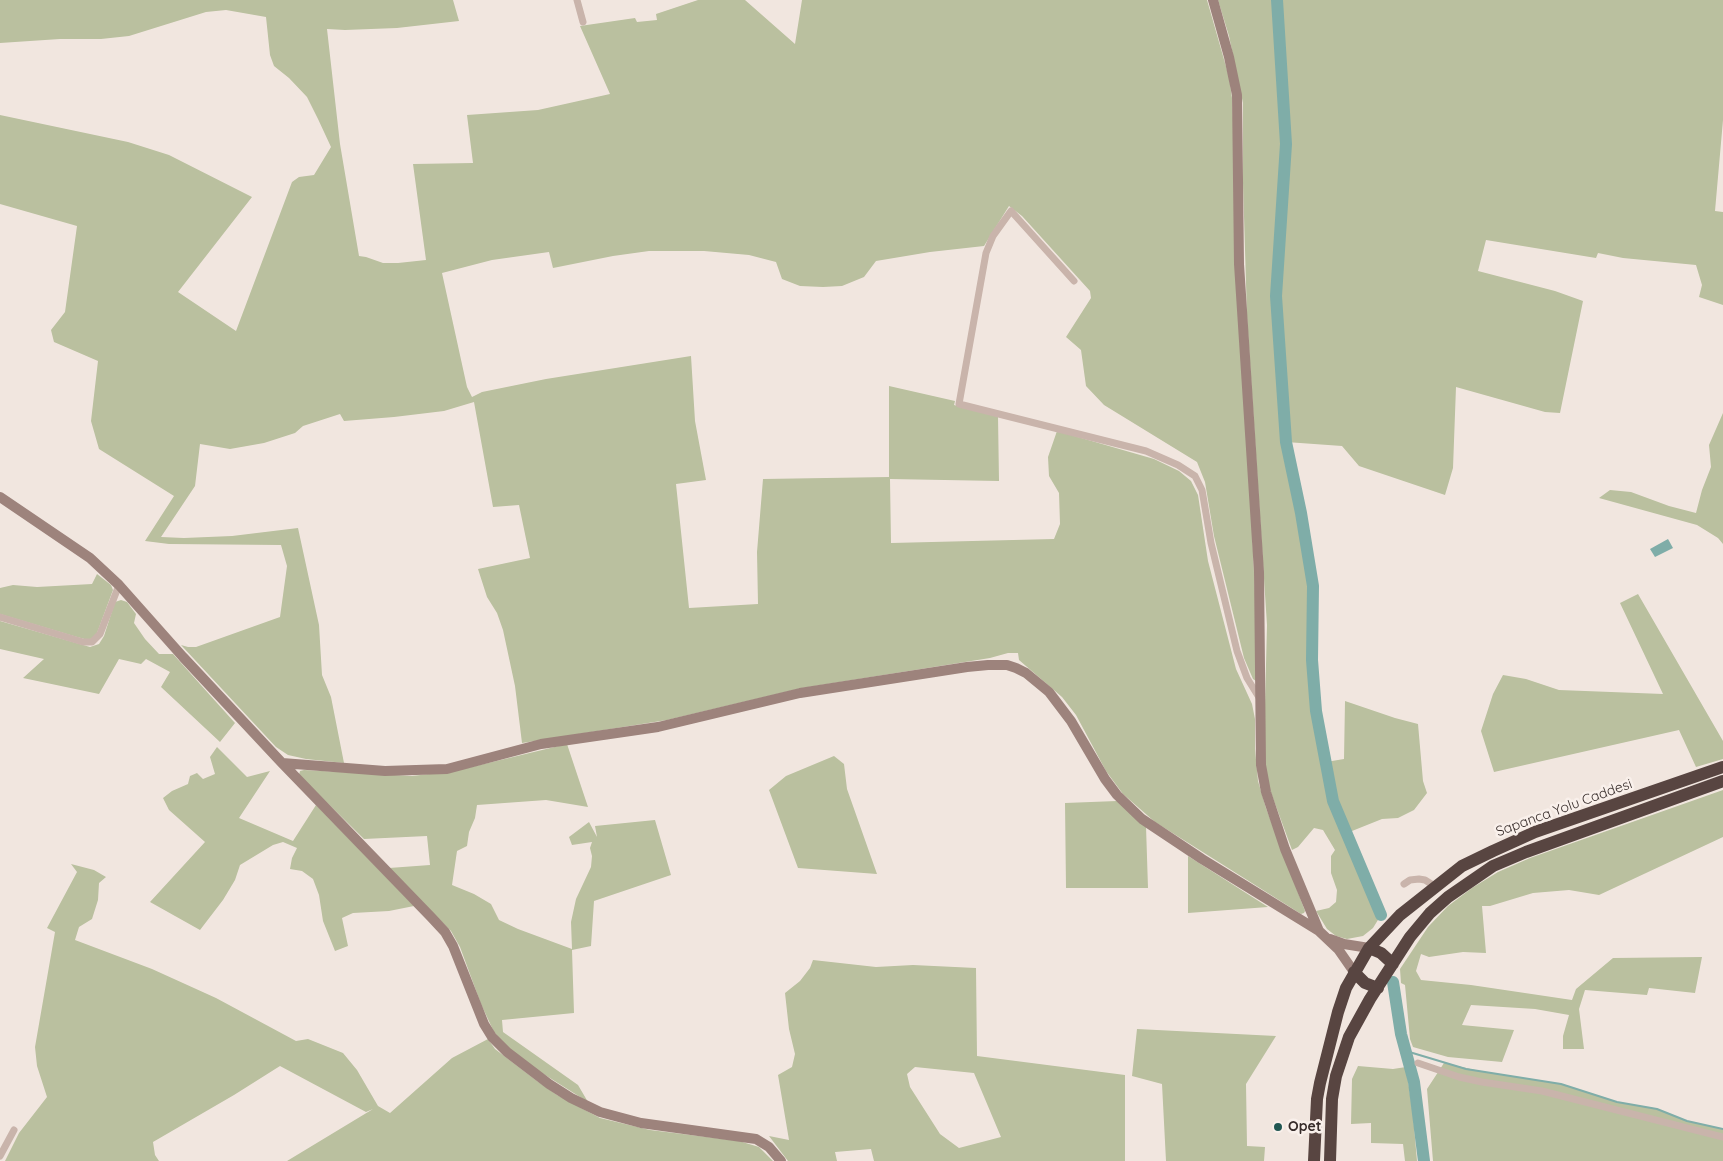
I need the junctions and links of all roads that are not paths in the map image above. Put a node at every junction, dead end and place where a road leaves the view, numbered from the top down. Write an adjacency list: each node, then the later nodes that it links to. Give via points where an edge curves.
1 (577, 0): 3 (street)
2 (1213, 0): 8 (street, via 1236,94 1239,264 1259,572)
3 (583, 22)
4 (1074, 280): 8 (street, via 1011,211 988,245 959,404 1146,451 1195,476 1202,490 1237,651)
5 (0, 496): 6 (street, via 90,558)
6 (119, 585): 7 (street, via 100,634 92,642 82,642); 9 (street)
7 (0, 618)
8 (1260, 700): 14 (street, via 1261,765 1266,792 1285,849)
9 (282, 763): 14 (street, via 385,771 447,769 540,744 658,727 805,692 967,667 1007,665 1026,673 1049,692 1071,721 1105,779 1142,819); 23 (street, via 446,932 484,1024 507,1052 571,1098 600,1112 641,1123 756,1140 769,1147)
10 (1723, 767): 13 (highway, Sapanca Yolu Caddesi, via 1535,832 1462,866)
11 (1723, 781): 16 (highway, Sapanca Yolu Caddesi, via 1493,866 1430,913)
12 (1404, 884): 13 (street, via 1419,879)
13 (1436, 887): 15 (highway, Sapanca Yolu Caddesi, via 1400,915)
14 (1322, 934): 15 (street, via 1344,944); 17 (street, via 1338,949)
15 (1369, 948): 16 (highway); 17 (highway, Sapanca Yolu Caddesi)
16 (1393, 964): 18 (highway, Sapanca Yolu Caddesi)
17 (1354, 972): 18 (highway, via 1365,983); 24 (highway, Sapanca Yolu Caddesi, via 1338,1012 1320,1083)
18 (1378, 988): 25 (highway, Sapanca Yolu Caddesi, via 1349,1037 1336,1076)
19 (1418, 1063): 21 (street, via 1459,1077 1542,1091)
20 (14, 1130): 22 (street)
21 (1723, 1137)
22 (0, 1156)
23 (781, 1161)
24 (1314, 1161)
25 (1330, 1161)

